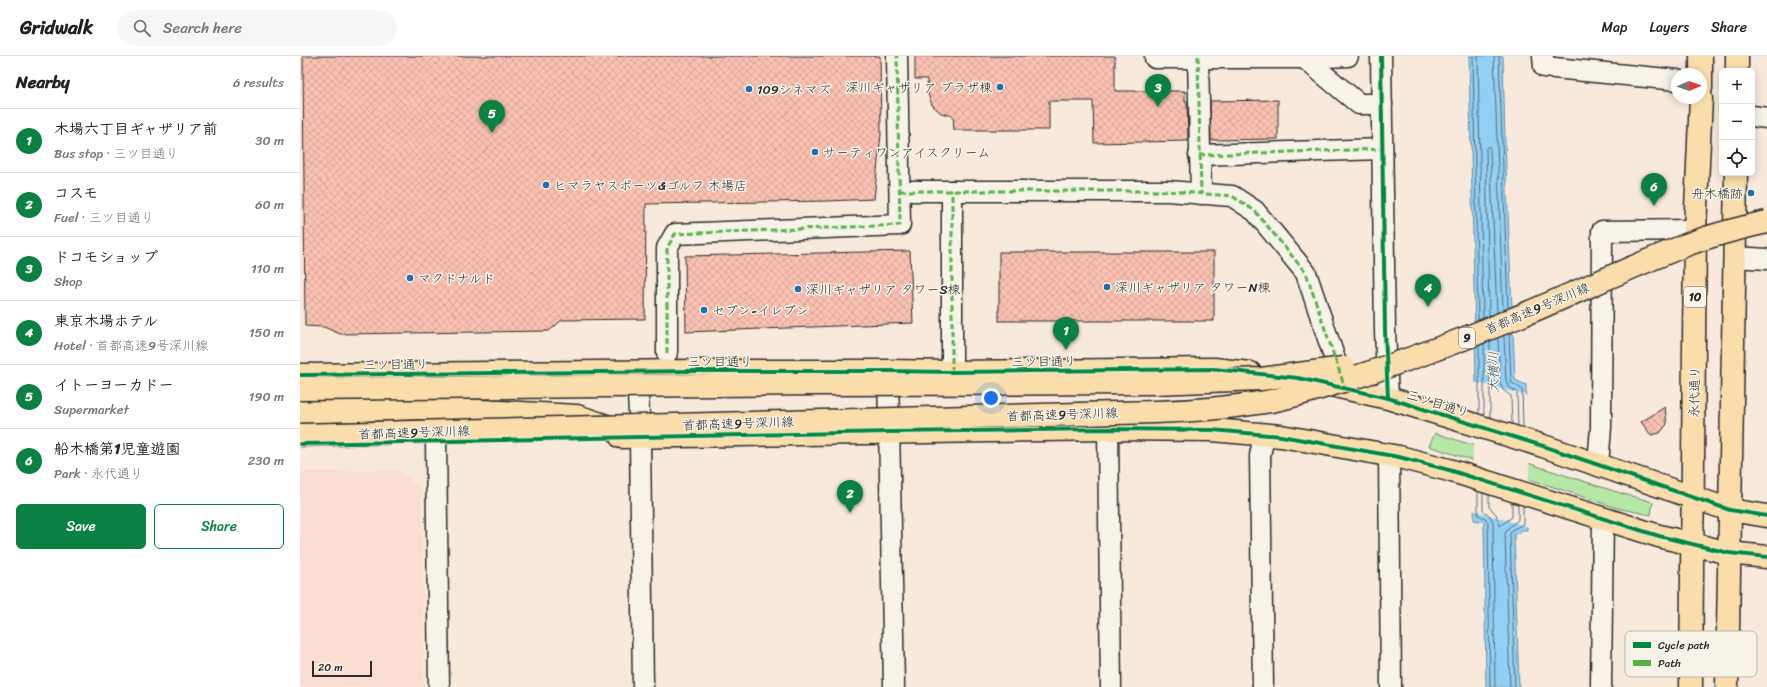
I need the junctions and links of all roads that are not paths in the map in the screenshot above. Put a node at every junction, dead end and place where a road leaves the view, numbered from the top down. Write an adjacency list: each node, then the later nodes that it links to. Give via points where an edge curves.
1 (897, 56): 21 (street)
2 (1155, 56): 8 (street)
3 (1348, 56): 9 (street)
4 (1381, 56): 14 (street)
5 (1543, 56): 10 (street, via 1544,67)
6 (1701, 56): 11 (main road)
7 (1737, 56): 12 (main road)
8 (1198, 57): 9 (street); 19 (street)
9 (1304, 58): 14 (street, via 1359,104)
10 (1606, 65): 13 (street)
11 (1701, 68)
12 (1737, 68)
13 (1671, 79)
14 (1382, 104): 18 (street)
15 (1701, 104): 25 (main road, 永代通り / 10)
16 (1755, 116): 17 (street)
17 (1767, 118)
18 (1382, 149): 19 (street); 35 (street)
19 (1200, 156): 23 (street)
20 (1736, 176): 26 (main road)
21 (900, 191): 22 (street); 28 (street, via 900,225 675,234 667,248)
22 (952, 191): 23 (street, via 1168,191); 31 (street)
23 (1200, 194): 33 (street, via 1232,196 1255,211 1306,273)
24 (1767, 221): 34 (main road, 首都高速9号深川線 / 9, bridge, via 1687,242 1518,313 1407,354 1327,372 1285,377 1154,383); 39 (main road, 首都高速9号深川線 / 9, bridge, via 1687,245 1439,348 1302,393 1266,402 1163,412)
25 (1695, 230): 45 (street, via 1602,231 1601,428); 46 (main road, 永代通り / 10)
26 (1734, 257): 27 (street); 47 (main road)
27 (1767, 259)
28 (668, 353)
29 (637, 371): 30 (main road, 三ツ目通り); 32 (main road, 三ツ目通り); 41 (street)
30 (888, 371): 31 (main road, 三ツ目通り); 38 (street)
31 (952, 372): 33 (main road, 三ツ目通り, via 1214,369 1298,378)
32 (300, 375)
33 (1345, 388): 35 (main road, 三ツ目通り)
34 (300, 389)
35 (1388, 398): 45 (main road, 三ツ目通り)
36 (300, 412): 41 (main road, via 425,408 577,416)
37 (1108, 429): 38 (main road); 40 (main road, via 1212,430); 60 (street)
38 (890, 432): 41 (main road); 59 (street)
39 (300, 434)
40 (1264, 435): 44 (main road); 61 (street, via 1260,456)
41 (640, 437): 42 (main road); 58 (street)
42 (436, 441): 43 (main road); 57 (street)
43 (300, 444)
44 (1389, 455): 49 (main road, via 1448,470); 62 (street)
45 (1598, 465): 46 (main road, 三ツ目通り)
46 (1694, 497): 47 (main road, 三ツ目通り); 50 (main road, 永代通り / 10)
47 (1730, 510): 48 (main road, 三ツ目通り); 51 (main road)
48 (1767, 516)
49 (1603, 518): 50 (main road); 63 (street)
50 (1692, 544): 51 (main road); 53 (main road, 永代通り / 10)
51 (1729, 553): 52 (main road); 54 (main road)
52 (1767, 557)
53 (1691, 631)
54 (1728, 631)
55 (1691, 677): 64 (main road, 永代通り / 10)
56 (1727, 677): 65 (main road)
57 (439, 687)
58 (643, 687)
59 (894, 687)
60 (1111, 687)
61 (1263, 687)
62 (1391, 687)
63 (1601, 687)
64 (1691, 687)
65 (1727, 687)

